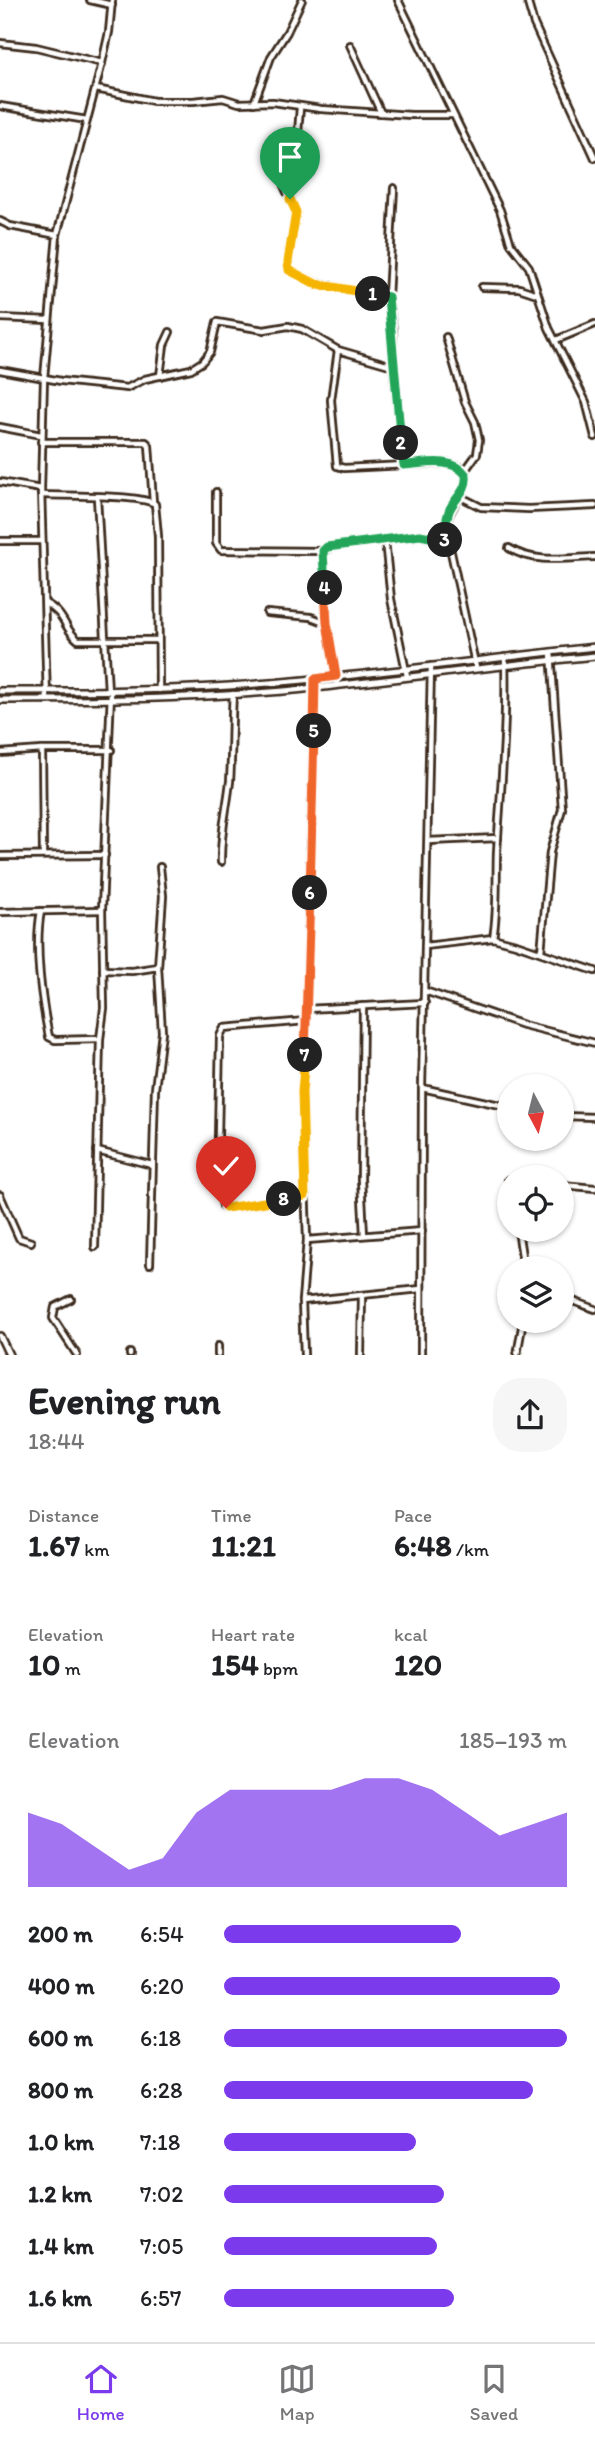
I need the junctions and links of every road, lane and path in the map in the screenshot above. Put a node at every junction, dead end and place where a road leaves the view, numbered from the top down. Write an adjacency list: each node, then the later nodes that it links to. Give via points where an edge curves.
1 (90, 0): 5 (street)
2 (302, 0): 10 (street, via 271,57)
3 (398, 0): 14 (street)
4 (527, 0): 16 (street)
5 (112, 3): 8 (street)
6 (0, 43): 8 (street)
7 (350, 45): 13 (street)
8 (102, 63): 9 (street)
9 (96, 89): 10 (street, via 154,101 223,98); 15 (street)
10 (254, 103): 12 (street)
11 (0, 106): 15 (street)
12 (300, 107): 13 (street); 22 (street, via 296,159 285,188 296,212 289,270 316,284)
13 (381, 113): 14 (street)
14 (452, 115): 21 (street, via 500,210 511,244 529,267)
15 (87, 120): 19 (street)
16 (595, 158)
17 (394, 188): 22 (street)
18 (0, 221): 19 (street)
19 (57, 235): 24 (street)
20 (482, 287): 21 (street, via 519,288)
21 (537, 294): 28 (street)
22 (388, 297): 30 (street)
23 (0, 318): 24 (street)
24 (50, 320): 33 (street)
25 (595, 324): 28 (street)
26 (170, 332): 32 (street)
27 (446, 337): 39 (street, via 479,440 477,454)
28 (556, 340): 36 (street, via 586,402)
29 (339, 352): 30 (street); 32 (street, via 302,329 264,330 217,321 211,352 202,362); 38 (street, via 331,400 336,464 344,468)
30 (393, 366): 38 (street)
31 (0, 370): 33 (street)
32 (160, 376): 33 (street, via 122,388)
33 (44, 378): 35 (street)
34 (0, 426): 35 (street)
35 (41, 435): 37 (street)
36 (595, 437)
37 (41, 442): 41 (street); 45 (street, via 146,442)
38 (404, 465): 39 (street, via 448,463)
39 (464, 472): 44 (street, via 466,481)
40 (0, 482): 41 (street)
41 (41, 492): 43 (street); 49 (street)
42 (216, 492): 52 (street, via 216,545 221,550)
43 (97, 496): 45 (street); 57 (street)
44 (459, 496): 46 (street, via 481,507); 50 (street, via 449,510)
45 (153, 502): 58 (street, via 158,536)
46 (595, 506)
47 (385, 540): 50 (street, via 420,535); 52 (street, via 334,545); 67 (street, via 391,599)
48 (0, 541): 49 (street)
49 (42, 541): 54 (street)
50 (447, 541): 64 (street)
51 (509, 548): 53 (street, via 534,558)
52 (323, 551): 56 (street)
53 (595, 557)
54 (44, 603): 57 (street, via 64,617 74,638); 77 (street)
55 (267, 613): 56 (street)
56 (327, 623): 70 (street)
57 (104, 640): 58 (street); 78 (street)
58 (158, 640): 75 (street)
59 (595, 647): 60 (street)
60 (551, 652): 62 (street); 63 (street)
61 (595, 656): 63 (street)
62 (505, 657): 64 (street); 65 (street)
63 (552, 660): 65 (street); 98 (street, via 562,810 550,852)
64 (474, 661): 66 (street); 68 (street)
65 (505, 665): 68 (street); 86 (street)
66 (431, 666): 67 (street); 69 (street)
67 (406, 668): 70 (street); 71 (street)
68 (476, 668): 69 (street)
69 (431, 674): 71 (street); 87 (street)
70 (336, 676): 72 (street); 73 (street)
71 (407, 676): 73 (street)
72 (315, 679): 74 (street); 75 (street)
73 (337, 684): 74 (street)
74 (315, 688): 79 (street); 105 (street)
75 (159, 690): 78 (street)
76 (0, 691): 77 (street)
77 (46, 691): 78 (street); 81 (street)
78 (109, 692): 82 (street)
79 (233, 694): 82 (street); 91 (street)
80 (0, 700): 81 (street)
81 (47, 700): 82 (street)
82 (111, 701): 84 (street)
83 (42, 750): 84 (street); 85 (street); 88 (street)
84 (111, 750): 89 (street)
85 (0, 753)
86 (498, 838): 87 (street); 96 (street)
87 (428, 841): 97 (street)
88 (43, 854): 89 (street); 90 (street)
89 (105, 855): 93 (street)
90 (0, 856)
91 (221, 862)
92 (160, 867): 99 (street, via 163,896)
93 (102, 910): 94 (street); 100 (street)
94 (41, 911): 95 (street); 107 (street, via 38,934 49,1037)
95 (0, 912)
96 (492, 938): 97 (street); 98 (street)
97 (425, 946): 102 (street)
98 (541, 952): 101 (street)
99 (158, 967): 100 (street); 114 (street, via 162,1032)
100 (103, 970): 107 (street)
101 (595, 971)
102 (425, 991): 103 (street); 108 (street, via 523,1025)
103 (425, 1003): 104 (street); 109 (street)
104 (363, 1006): 105 (street); 120 (street)
105 (306, 1009): 106 (street)
106 (306, 1021): 118 (street, via 302,1092); 118 (street, via 221,1031 218,1136 224,1207)
107 (100, 1039): 113 (street)
108 (595, 1043)
109 (422, 1088): 110 (street); 119 (street)
110 (497, 1104)
111 (574, 1116): 112 (street)
112 (595, 1117)
113 (97, 1151): 114 (street); 123 (street)
114 (152, 1165): 124 (street)
115 (574, 1186): 116 (street)
116 (595, 1188)
117 (0, 1195): 122 (street, via 19,1238)
118 (305, 1196): 121 (street)
119 (422, 1231): 120 (street); 125 (street)
120 (364, 1235): 121 (street)
121 (307, 1240): 128 (street)
122 (31, 1242)
123 (95, 1247)
124 (150, 1264)
125 (421, 1289): 126 (street); 140 (street)
126 (362, 1295): 128 (street); 139 (street)
127 (71, 1299): 136 (street, via 55,1307 53,1318)
128 (302, 1301): 138 (street)
129 (574, 1301): 130 (street)
130 (595, 1309)
131 (521, 1333): 141 (street)
132 (0, 1336): 133 (street)
133 (2, 1344): 135 (street)
134 (218, 1346): 137 (street)
135 (9, 1355)
136 (77, 1355)
137 (218, 1355)
138 (304, 1355)
139 (361, 1355)
140 (421, 1355)
141 (517, 1355)

